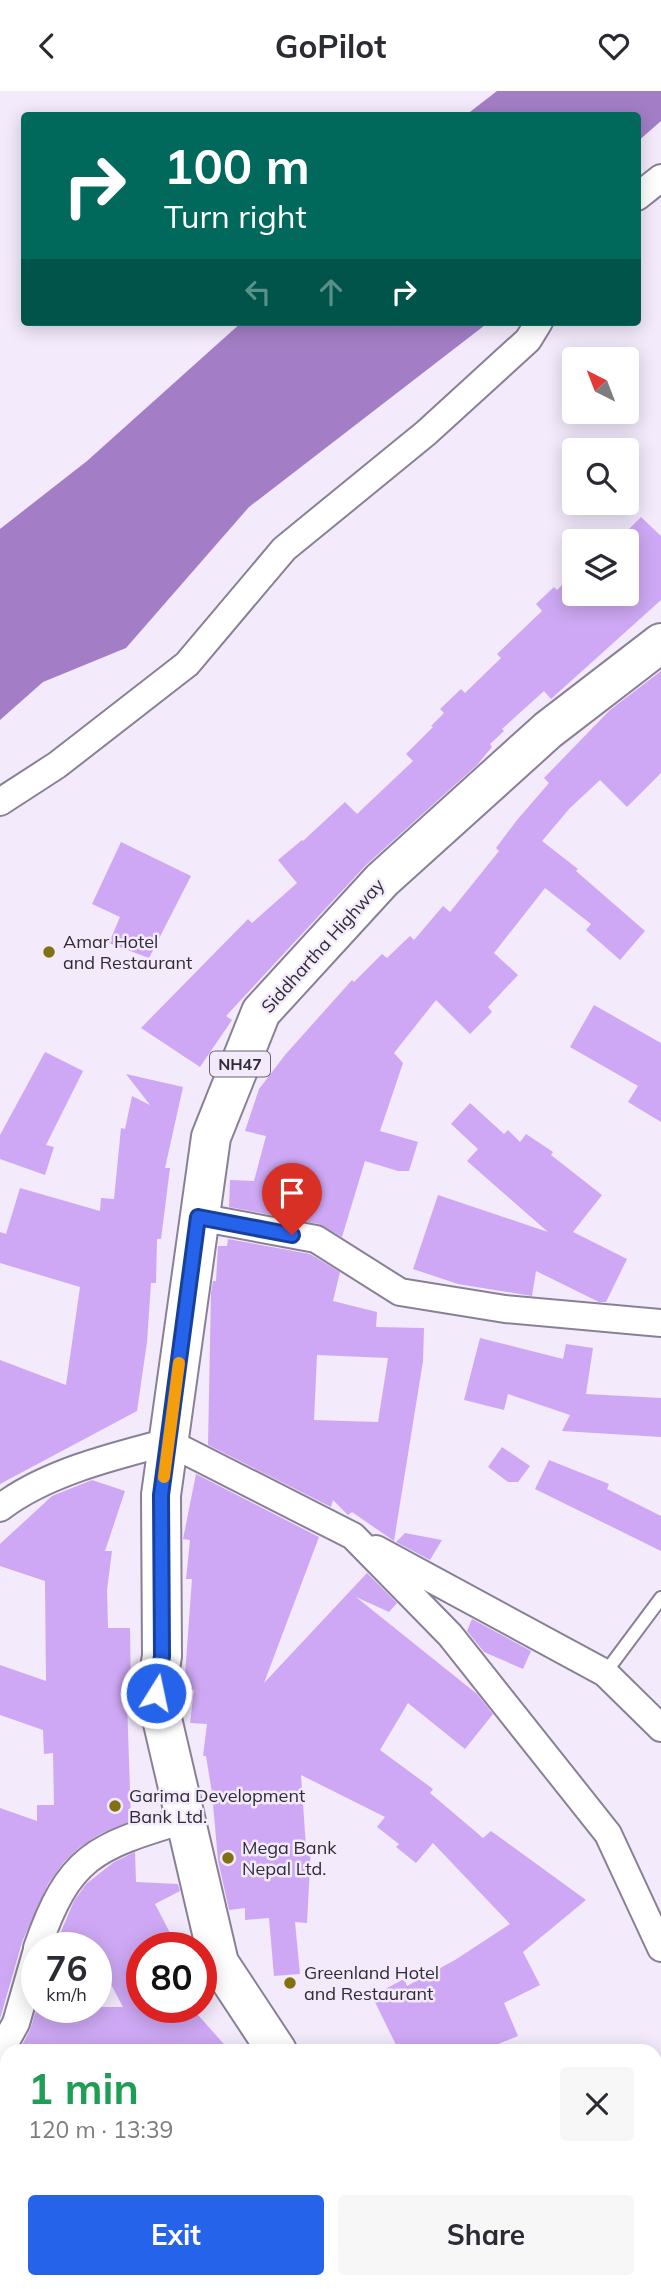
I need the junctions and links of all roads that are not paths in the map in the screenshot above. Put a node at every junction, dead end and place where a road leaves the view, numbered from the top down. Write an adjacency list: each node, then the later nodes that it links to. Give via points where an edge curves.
1 (661, 178): 2 (street)
2 (641, 194)
3 (537, 326): 5 (street, via 528,340 426,433 284,549 187,664 57,765)
4 (661, 643): 6 (highway, Siddhartha Highway / NH47, via 548,730 382,880 261,1012 211,1137)
5 (0, 802)
6 (198, 1217): 7 (street, via 316,1239 400,1292 506,1309); 8 (highway, Siddhartha Highway / NH47)
7 (661, 1323)
8 (168, 1442): 9 (street, via 43,1483); 10 (street); 14 (highway, Siddhartha Highway / NH47, via 161,1495 162,1656 156,1693)
9 (0, 1508)
10 (353, 1536): 12 (street); 16 (street, via 450,1635 608,1833)
11 (661, 1598): 12 (lane)
12 (605, 1673): 13 (street)
13 (661, 1728)
14 (184, 1820): 15 (street, via 106,1847 74,1871 52,1905); 19 (highway, Siddhartha Highway / NH47, via 219,1963)
15 (43, 1932)
16 (661, 1948)
17 (21, 2006): 18 (street)
18 (5, 2044)
19 (271, 2044)

